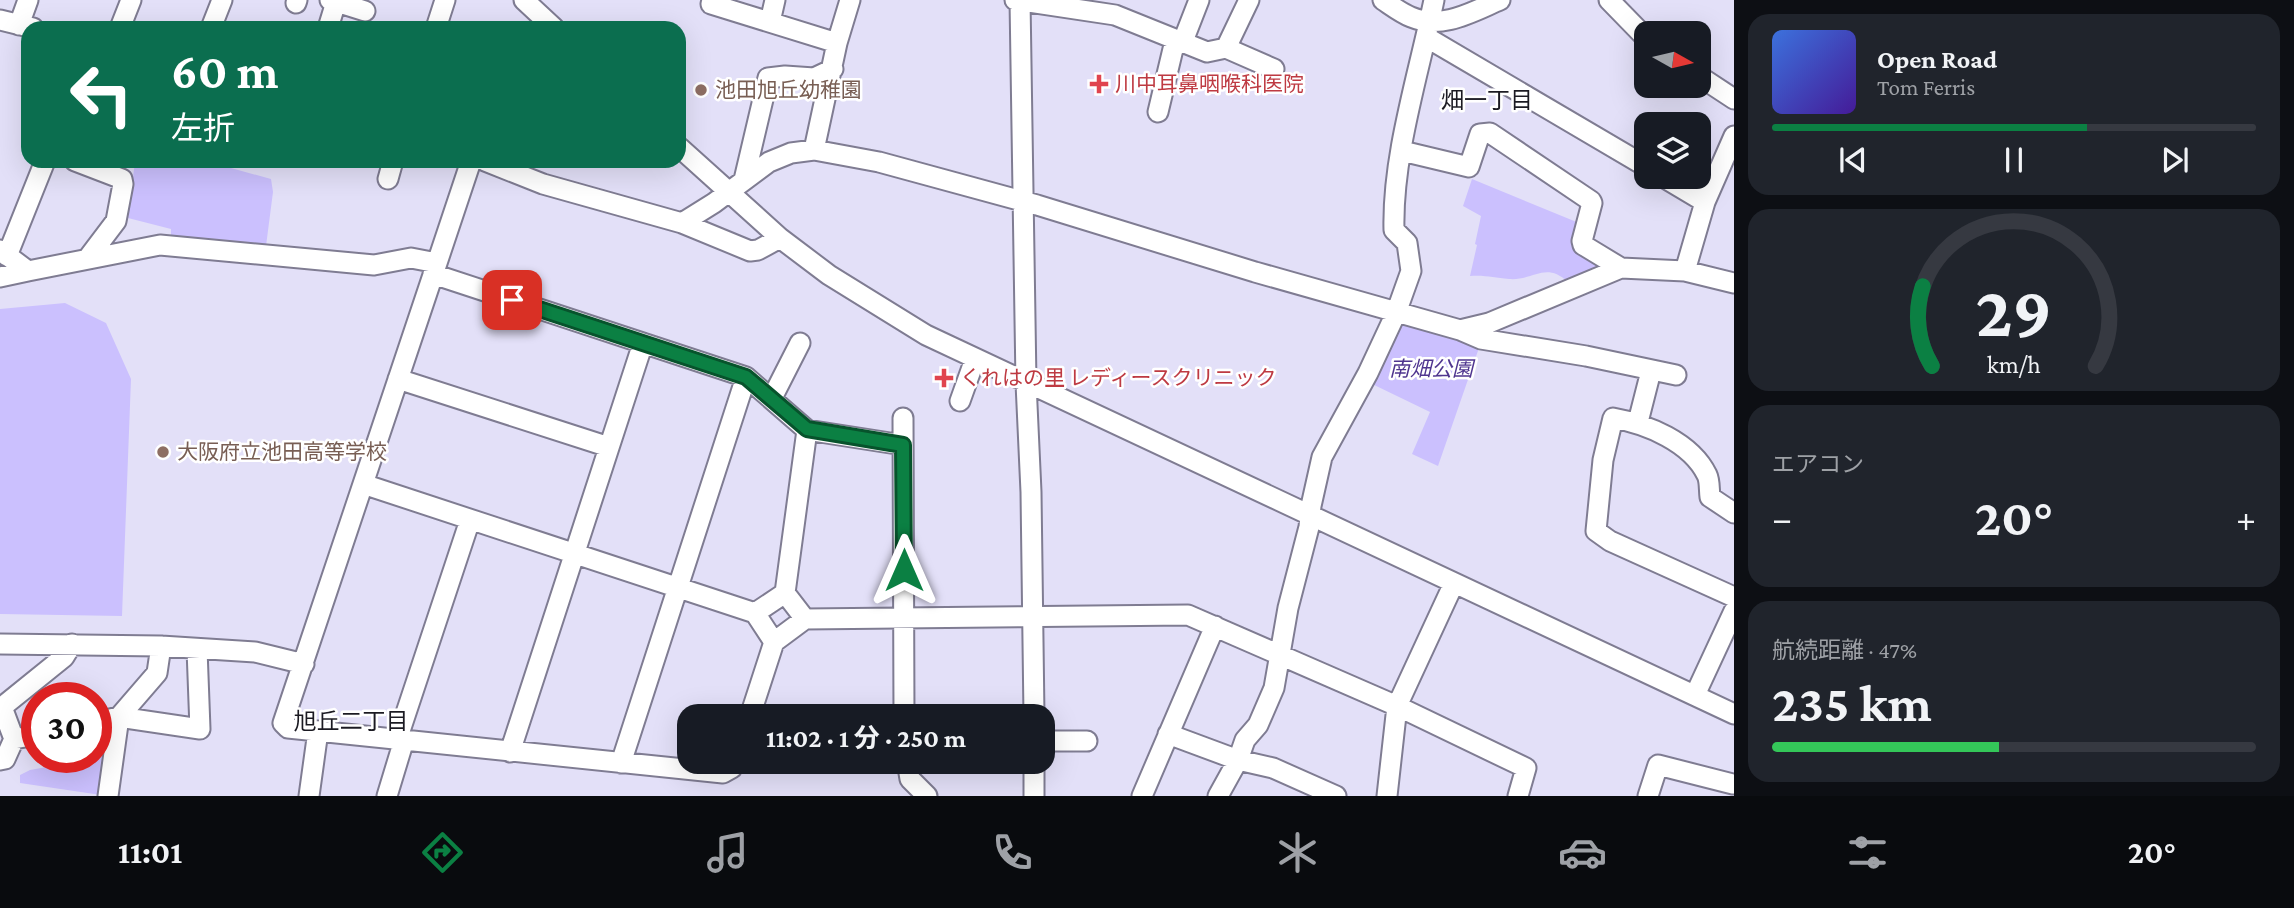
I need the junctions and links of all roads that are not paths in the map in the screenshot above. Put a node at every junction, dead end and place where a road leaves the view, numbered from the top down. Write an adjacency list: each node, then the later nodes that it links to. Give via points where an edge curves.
1 (28, 0): 19 (street)
2 (131, 0): 20 (street)
3 (222, 0): 21 (street)
4 (445, 0): 23 (street)
5 (524, 0): 24 (street)
6 (712, 0): 25 (street, via 711,4)
7 (775, 0): 25 (street)
8 (850, 0): 30 (street)
9 (1018, 0): 29 (street, via 1115,15); 49 (street)
10 (1199, 0): 29 (street)
11 (1249, 0): 31 (street)
12 (1383, 0): 28 (street)
13 (1434, 0): 28 (street)
14 (1500, 0): 28 (street)
15 (1611, 0): 27 (street)
16 (333, 1): 17 (street); 22 (street)
17 (365, 11)
18 (0, 20): 26 (street)
19 (26, 21)
20 (123, 21)
21 (214, 21)
22 (329, 21)
23 (438, 21)
24 (546, 21)
25 (770, 22): 30 (street)
26 (21, 25)
27 (1634, 25)
28 (1428, 30): 39 (street); 41 (street)
29 (1180, 41): 31 (street, via 1206,52); 36 (street, via 1173,49)
30 (837, 43): 32 (street)
31 (1226, 48): 33 (street)
32 (833, 69): 38 (street); 46 (street, via 814,78 768,78)
33 (1274, 69)
34 (1712, 85): 35 (street)
35 (1734, 99)
36 (1158, 113)
37 (1734, 136): 50 (street)
38 (814, 150): 46 (street, via 769,162); 49 (street, via 878,162)
39 (1402, 151): 56 (street, via 1469,167 1480,134 1490,132 1591,201 1583,245); 61 (street, via 1393,204 1394,230 1407,243 1411,271)
40 (686, 153): 48 (street)
41 (1634, 159)
42 (43, 168): 53 (street)
43 (93, 168): 54 (street, via 122,179 123,184 116,221)
44 (469, 168): 55 (street)
45 (506, 168): 51 (street, via 543,184)
46 (744, 180): 48 (street)
47 (1683, 189): 50 (street)
48 (728, 192): 51 (street); 52 (street)
49 (1023, 202): 61 (street); 70 (street)
50 (1705, 202): 58 (street)
51 (682, 223): 52 (street, via 750,251)
52 (780, 239): 65 (street, via 893,316)
53 (4, 253): 57 (street)
54 (88, 258): 55 (street, via 160,245 374,265 411,258); 57 (street)
55 (435, 268): 64 (street); 69 (street)
56 (1621, 268): 58 (street); 62 (street, via 1489,323)
57 (28, 271): 59 (street)
58 (1685, 271): 60 (street)
59 (0, 277)
60 (1734, 283)
61 (1396, 313): 62 (street); 80 (street, via 1322,457)
62 (1460, 330): 66 (street, via 1481,339)
63 (800, 343): 71 (street)
64 (643, 344): 68 (street); 77 (street)
65 (975, 359): 70 (street); 72 (street)
66 (1651, 371): 67 (street); 74 (street)
67 (1676, 375)
68 (746, 377): 71 (street); 84 (street)
69 (398, 379): 77 (street); 78 (street)
70 (1026, 383): 80 (street); 89 (street)
71 (772, 398): 75 (street)
72 (960, 401)
73 (903, 418): 76 (street)
74 (1638, 422): 79 (street, via 1668,436 1693,457 1707,476 1710,497); 86 (street, via 1613,418 1603,460 1596,531)
75 (807, 429): 76 (street); 85 (street)
76 (903, 445): 91 (street)
77 (609, 447): 82 (street)
78 (363, 484): 81 (street); 99 (street)
79 (1734, 513)
80 (1310, 516): 83 (street); 98 (street)
81 (470, 520): 82 (street); 112 (street)
82 (573, 554): 84 (street); 115 (street)
83 (1454, 583): 100 (street); 104 (street)
84 (678, 588): 88 (street); 118 (street)
85 (785, 593): 88 (street); 90 (street)
86 (1734, 597)
87 (1734, 611): 100 (street)
88 (755, 613): 93 (street)
89 (1032, 618): 91 (street); 92 (street, via 1188,615); 103 (street)
90 (805, 619): 91 (street); 93 (street)
91 (904, 620): 102 (street)
92 (1215, 626): 98 (street); 109 (street)
93 (774, 642): 101 (street)
94 (72, 644): 95 (street); 96 (street); 111 (street, via 64,657 2,707)
95 (0, 645)
96 (161, 646): 97 (street); 106 (street, via 158,673)
97 (197, 649): 99 (street, via 255,652); 106 (street, via 200,729)
98 (1280, 654): 104 (street); 117 (street, via 1274,688)
99 (304, 664): 108 (street, via 283,723 288,728)
100 (1695, 695): 105 (street)
101 (754, 704)
102 (904, 704)
103 (1034, 704)
104 (1397, 706): 132 (street); 133 (street, via 1526,768)
105 (1734, 713)
106 (119, 717): 107 (street); 124 (street)
107 (112, 719)
108 (317, 731): 112 (street); 125 (street)
109 (1168, 734): 117 (street); 129 (street)
110 (21, 738): 111 (street)
111 (14, 739): 116 (street, via 5,759)
112 (400, 740): 115 (street); 126 (street)
113 (1055, 741): 114 (street)
114 (1087, 741)
115 (510, 752): 118 (street)
116 (0, 760)
117 (1238, 760): 123 (street, via 1273,768); 130 (street)
118 (621, 763): 119 (street)
119 (677, 768)
120 (909, 774): 127 (street)
121 (1034, 774): 128 (street)
122 (1733, 787): 134 (street, via 1658,765)
123 (1308, 790): 131 (street)
124 (108, 796)
125 (309, 796)
126 (387, 796)
127 (927, 796)
128 (1034, 796)
129 (1142, 796)
130 (1218, 796)
131 (1336, 796)
132 (1387, 796)
133 (1518, 796)
134 (1648, 796)

